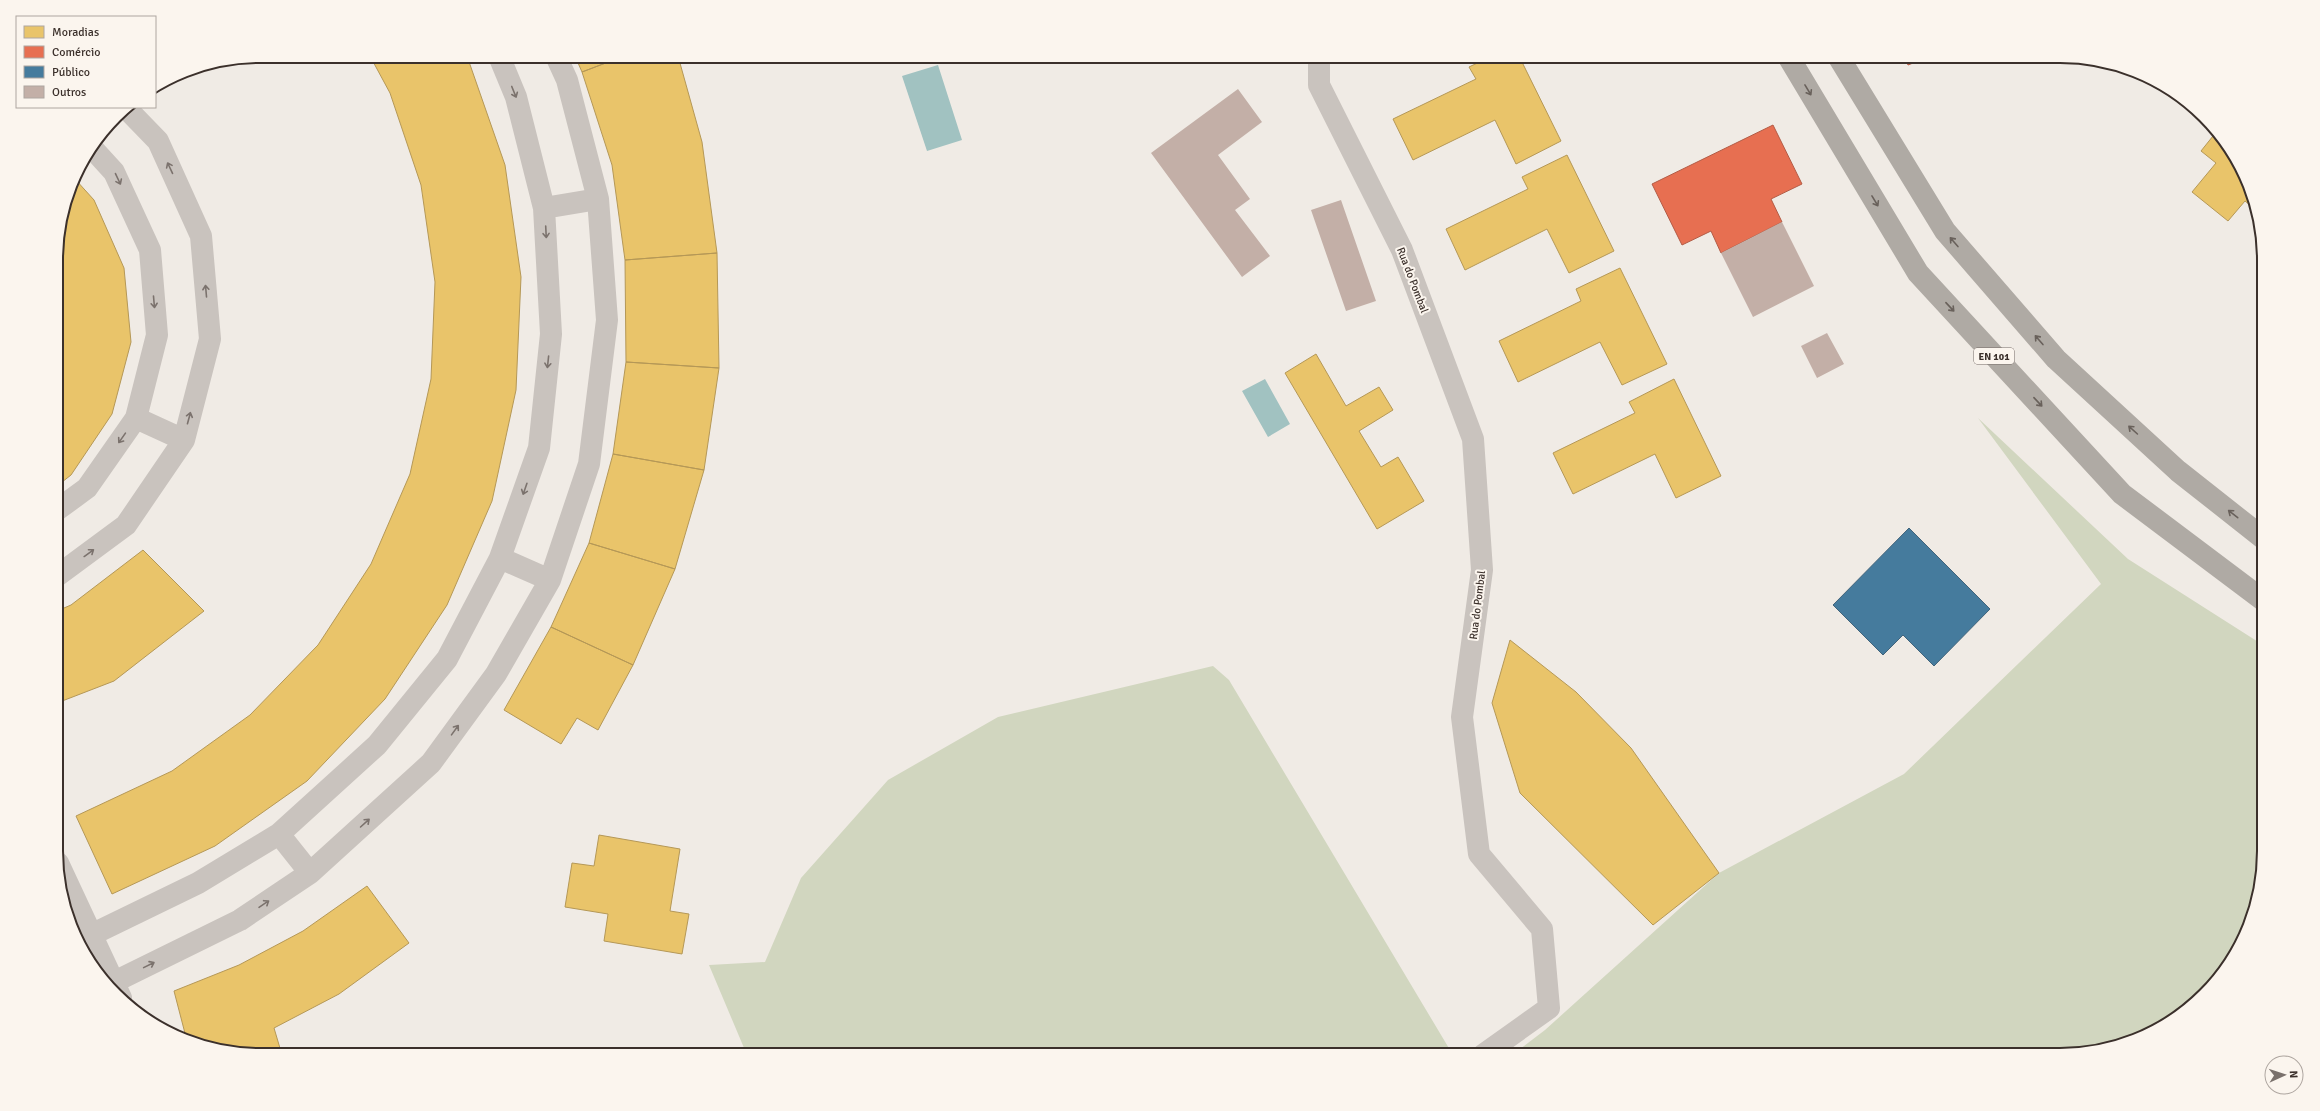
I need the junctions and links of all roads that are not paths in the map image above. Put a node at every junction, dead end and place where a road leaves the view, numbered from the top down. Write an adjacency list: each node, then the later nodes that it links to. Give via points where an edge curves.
1 (502, 63): 9 (street, one-way to 9, via 516,97)
2 (559, 63): 8 (street, via 567,80)
3 (1319, 63): 24 (street, Rua do Pombal, via 1319,85 1402,250 1473,439 1482,570 1462,717 1479,854 1542,929 1549,1008)
4 (1792, 63): 17 (highway, EN 101, one-way to 17, via 1918,273 2122,494)
5 (1842, 63): 13 (highway, one-way to 5, via 2178,471 2056,359 1945,231)
6 (130, 112): 11 (street, one-way to 6, via 210,339 201,236 158,141)
7 (95, 152): 10 (street, one-way to 10, via 114,172 150,250 157,335)
8 (598, 199): 9 (street); 16 (street, via 607,320 588,464)
9 (544, 208): 14 (street, one-way to 14, via 551,334 539,448)
10 (136, 418): 11 (street); 12 (street, one-way to 12, via 87,488)
11 (184, 440): 15 (street, one-way to 11, via 126,525)
12 (63, 506)
13 (2257, 533)
14 (500, 558): 16 (street); 18 (street, via 447,659 377,744)
15 (63, 572)
16 (550, 580): 19 (street, one-way to 16, via 431,763 496,674)
17 (2257, 595)
18 (279, 834): 19 (street); 21 (street, via 198,883)
19 (310, 873): 23 (street, one-way to 19, via 240,920)
20 (65, 879): 21 (street)
21 (91, 935): 22 (street)
22 (115, 984)
23 (120, 989)
24 (1493, 1048)

